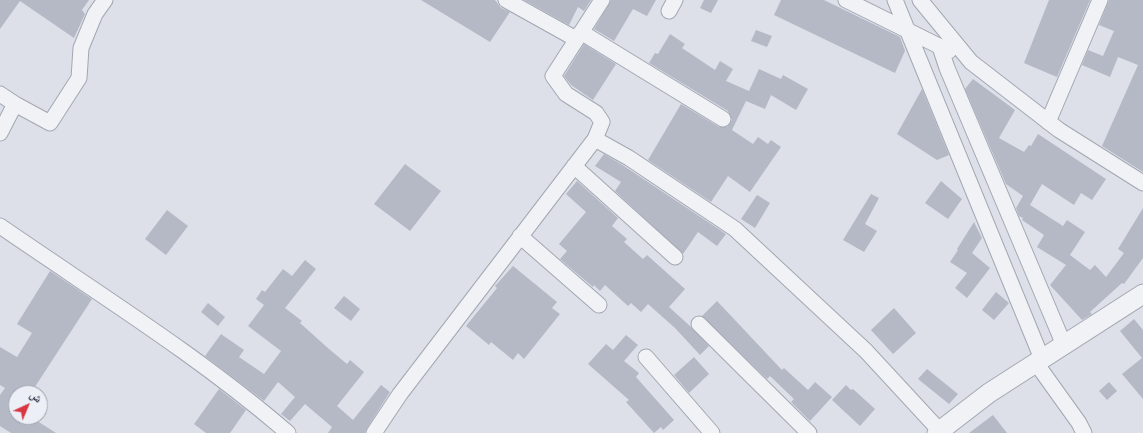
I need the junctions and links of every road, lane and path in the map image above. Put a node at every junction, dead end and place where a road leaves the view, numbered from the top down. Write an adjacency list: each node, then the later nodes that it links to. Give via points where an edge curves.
1 (105, 0): 13 (street, via 95,14 81,48 79,78 50,124)
2 (506, 0): 9 (street)
3 (602, 0): 9 (street)
4 (846, 0): 8 (street)
5 (895, 0): 8 (street)
6 (920, 0): 11 (street)
7 (1100, 0): 15 (street)
8 (909, 31): 10 (street); 28 (street)
9 (578, 36): 14 (street); 17 (street, via 553,76 566,94 596,113 602,122)
10 (940, 47): 11 (street); 26 (street)
11 (971, 62): 15 (street)
12 (0, 94): 13 (street)
13 (15, 104): 16 (street)
14 (723, 119)
15 (1048, 122): 19 (street)
16 (0, 133)
17 (595, 139): 18 (street); 29 (street, via 629,158 735,228 866,351)
18 (574, 166): 21 (street); 22 (street)
19 (1143, 184)
20 (0, 226): 30 (street, via 194,359 260,408)
21 (520, 236): 24 (street); 31 (street, via 400,394)
22 (675, 257)
23 (1141, 300): 26 (street)
24 (599, 305)
25 (699, 324): 33 (street)
26 (1064, 345): 28 (street)
27 (646, 357): 32 (street)
28 (1039, 361): 29 (street, via 989,393); 34 (street)
29 (938, 432)
30 (288, 433)
31 (374, 433)
32 (712, 433)
33 (808, 433)
34 (1084, 433)

